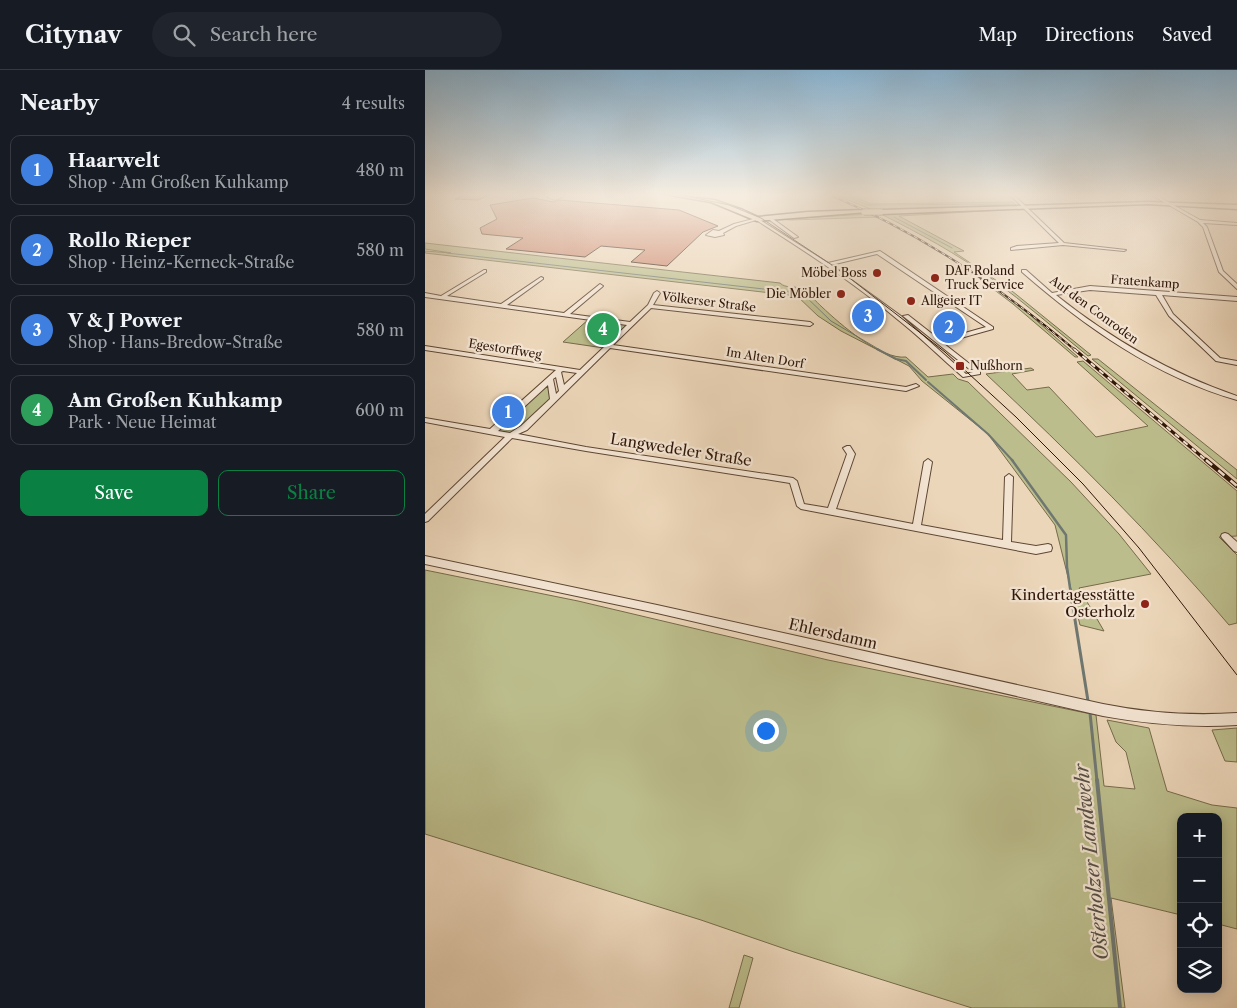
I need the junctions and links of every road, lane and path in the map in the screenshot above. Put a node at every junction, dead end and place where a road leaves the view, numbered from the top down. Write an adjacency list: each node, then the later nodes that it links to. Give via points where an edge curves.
1 (788, 238): 8 (street)
2 (795, 238): 8 (street)
3 (1056, 238): 5 (street)
4 (1209, 238): 12 (street, via 1221,272)
5 (1063, 244): 6 (street); 7 (street)
6 (1013, 249)
7 (1124, 250)
8 (832, 264): 27 (street); 27 (street, via 965,376 978,373); 27 (street, via 878,252 991,328)
9 (485, 271): 20 (street)
10 (1023, 271): 18 (street, Auf den Conroden)
11 (541, 278): 22 (street)
12 (1229, 281): 13 (street); 15 (street)
13 (1237, 281)
14 (600, 286): 24 (street)
15 (1237, 287)
16 (657, 293): 23 (street, Völkerser Straße)
17 (1158, 293): 18 (street, Fratenkamp, via 1090,288); 21 (street, Fratenkamp); 30 (street, via 1171,315 1218,360)
18 (1053, 294): 36 (street, Auf den Conroden, via 1132,352)
19 (425, 295): 20 (street)
20 (442, 297): 22 (street)
21 (1237, 299)
22 (501, 306): 24 (street)
23 (650, 306): 25 (street); 26 (street, Völkerser Straße)
24 (565, 315): 25 (street)
25 (632, 324): 28 (street)
26 (810, 324)
27 (939, 342)
28 (609, 346): 32 (street); 34 (street, Im Alten Dorf, via 905,389)
29 (425, 348): 31 (street, Egestorffweg)
30 (1237, 363)
31 (559, 370): 32 (street, Egestorffweg); 33 (street); 35 (street)
32 (582, 372): 35 (street)
33 (550, 379): 37 (street); 39 (street)
34 (916, 386)
35 (562, 391): 37 (street)
36 (1237, 398)
37 (553, 400): 40 (street, via 524,428)
38 (425, 420): 39 (street)
39 (492, 432): 40 (street)
40 (510, 436): 44 (street, Langwedeler Straße, via 793,481 801,506); 45 (street)
41 (847, 448): 44 (street, via 851,454)
42 (928, 462): 46 (street)
43 (1009, 476): 48 (street)
44 (831, 511): 46 (street, Langwedeler Straße)
45 (425, 519)
46 (916, 528): 48 (street, Langwedeler Straße)
47 (1225, 536): 50 (street)
48 (1007, 545): 49 (street, Langwedeler Straße, via 1036,550)
49 (1047, 548)
50 (1237, 548)
51 (425, 560): 52 (street, Ehlersdamm, via 1142,718 1179,721)
52 (1237, 719)

